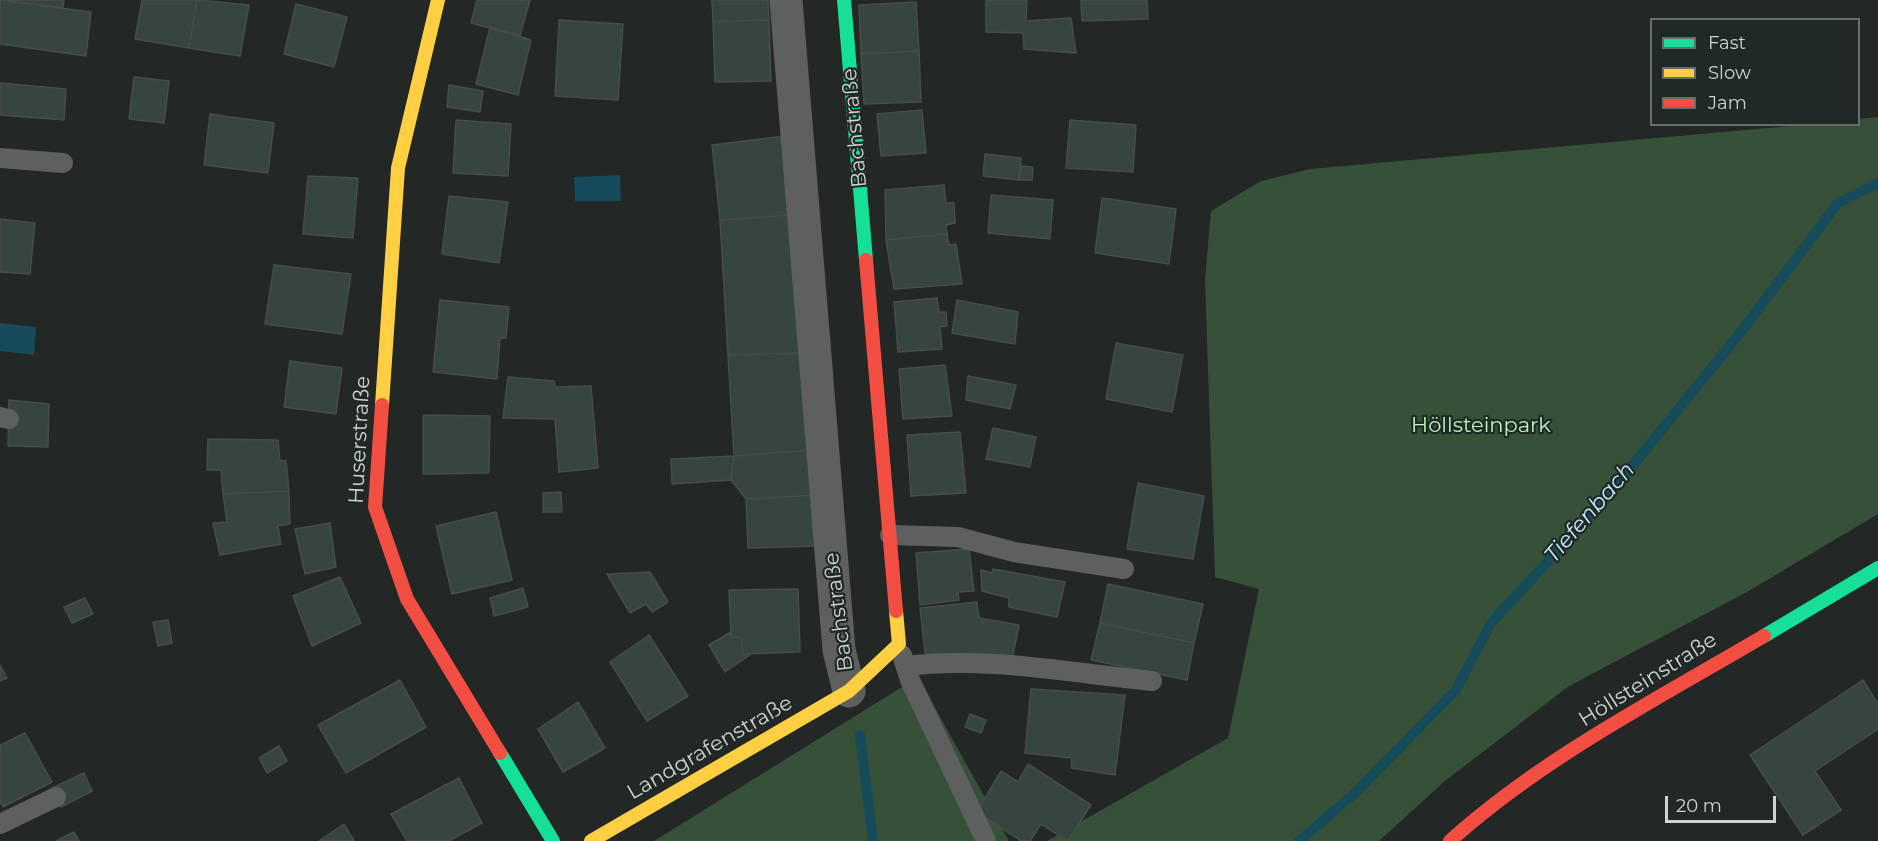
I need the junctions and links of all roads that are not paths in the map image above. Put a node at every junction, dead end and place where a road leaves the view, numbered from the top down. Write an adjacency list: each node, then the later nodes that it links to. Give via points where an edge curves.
1 (438, 0): 15 (street, Huserstraße, via 398,168 375,507 407,599)
2 (786, 0): 12 (street, Bachstraße, via 839,650)
3 (844, 0): 6 (street, Bachstraße)
4 (0, 158): 5 (lane)
5 (63, 163)
6 (890, 535): 8 (lane, via 958,537 1014,552); 9 (street, Bachstraße)
7 (1878, 568): 18 (street, Höllsteinstraße, via 1621,720 1489,806)
8 (1124, 569)
9 (899, 644): 10 (lane); 12 (street, Bachstraße)
10 (906, 666): 11 (lane, via 999,664); 17 (lane)
11 (1152, 681)
12 (849, 691): 16 (street, Landgrafenstraße)
13 (56, 798): 14 (lane)
14 (0, 824)
15 (553, 841)
16 (591, 841)
17 (986, 841)
18 (1450, 841)

